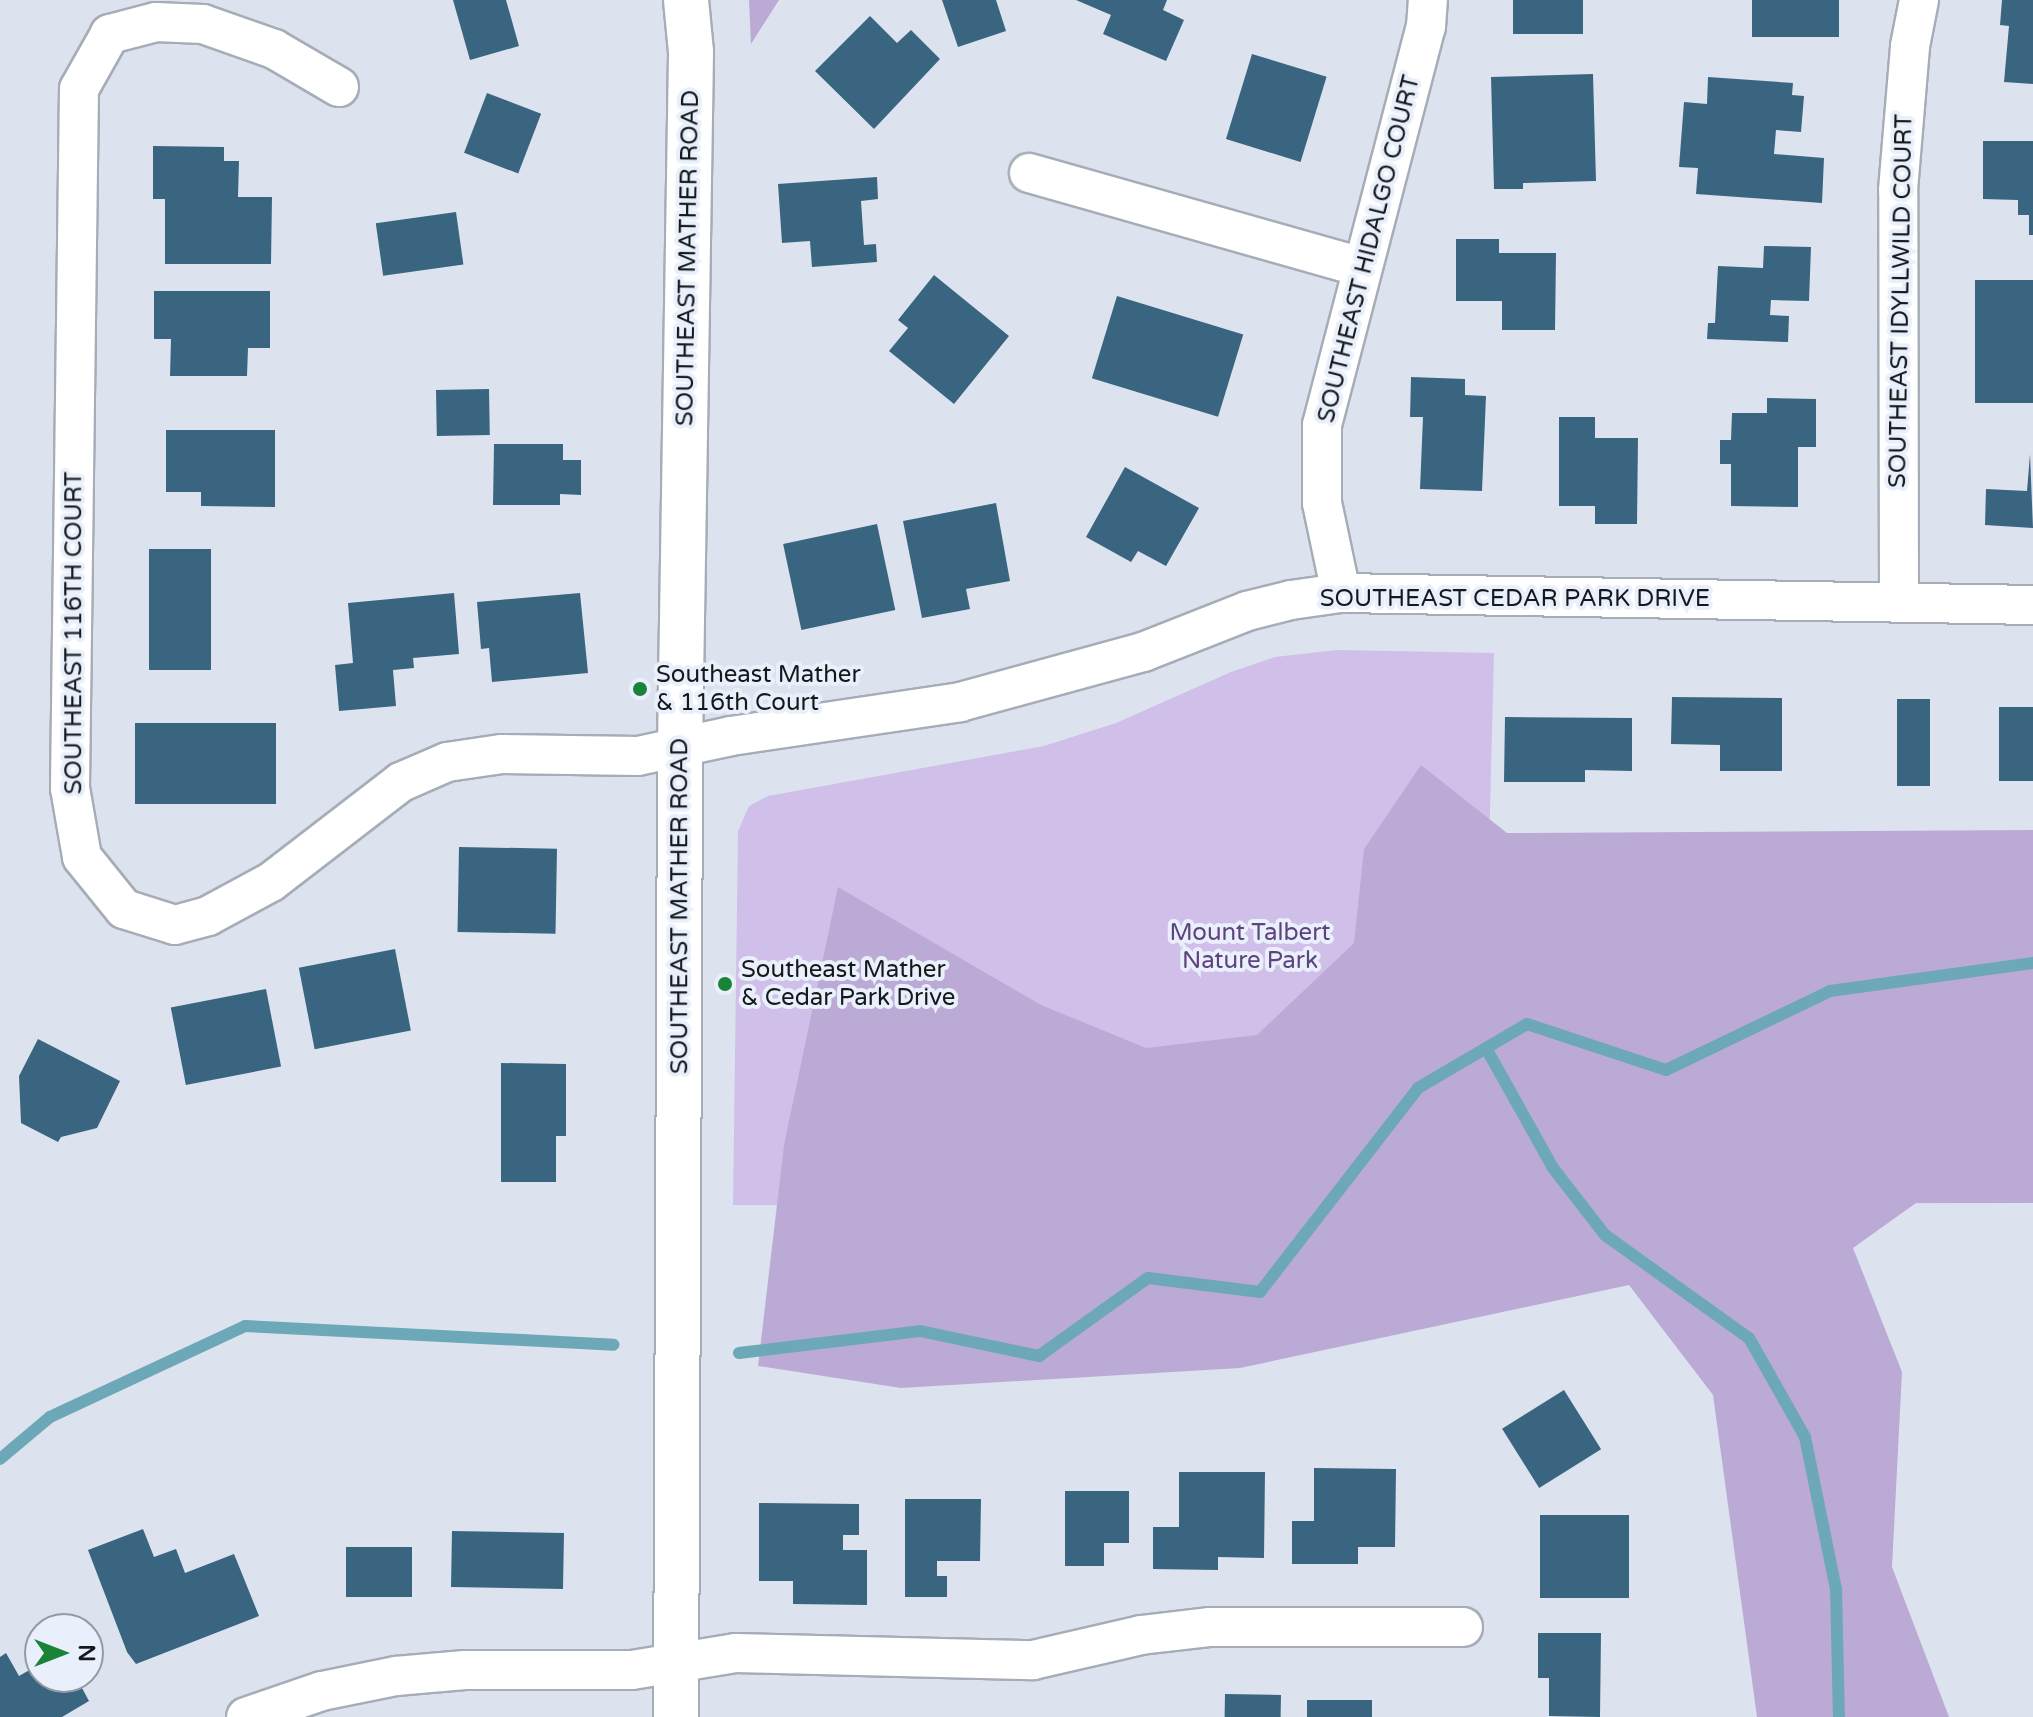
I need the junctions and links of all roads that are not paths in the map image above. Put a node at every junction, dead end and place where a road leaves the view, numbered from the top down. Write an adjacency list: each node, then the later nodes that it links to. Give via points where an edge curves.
1 (686, 0): 10 (street, SOUTHEAST MATHER ROAD, via 691,52)
2 (1428, 0): 6 (street, SOUTHEAST HIDALGO COURT, via 1426,27)
3 (1919, 0): 8 (street, SOUTHEAST IDYLLWILD COURT, via 1898,190)
4 (339, 87): 10 (street, SOUTHEAST 116TH COURT, via 274,49 203,24 156,22 110,34 79,89 70,788 82,857 124,909 175,925 208,916 271,882 390,790 447,762 502,754 638,756)
5 (1029, 173): 6 (street)
6 (1362, 267): 7 (street, SOUTHEAST HIDALGO COURT, via 1322,425 1322,503)
7 (1341, 593): 8 (street, SOUTHEAST CEDAR PARK DRIVE); 10 (street, SOUTHEAST CEDAR PARK DRIVE, via 1247,611 1143,652 1026,688)
8 (1899, 603): 9 (street, SOUTHEAST CEDAR PARK DRIVE)
9 (2033, 605)
10 (680, 746): 12 (street, SOUTHEAST MATHER ROAD)
11 (1463, 1627): 12 (street, via 1209,1627 1141,1635 1033,1660 736,1653)
12 (677, 1664): 13 (street, via 632,1670 396,1676 322,1691); 14 (street, SOUTHEAST MATHER ROAD)
13 (246, 1717)
14 (676, 1717)

